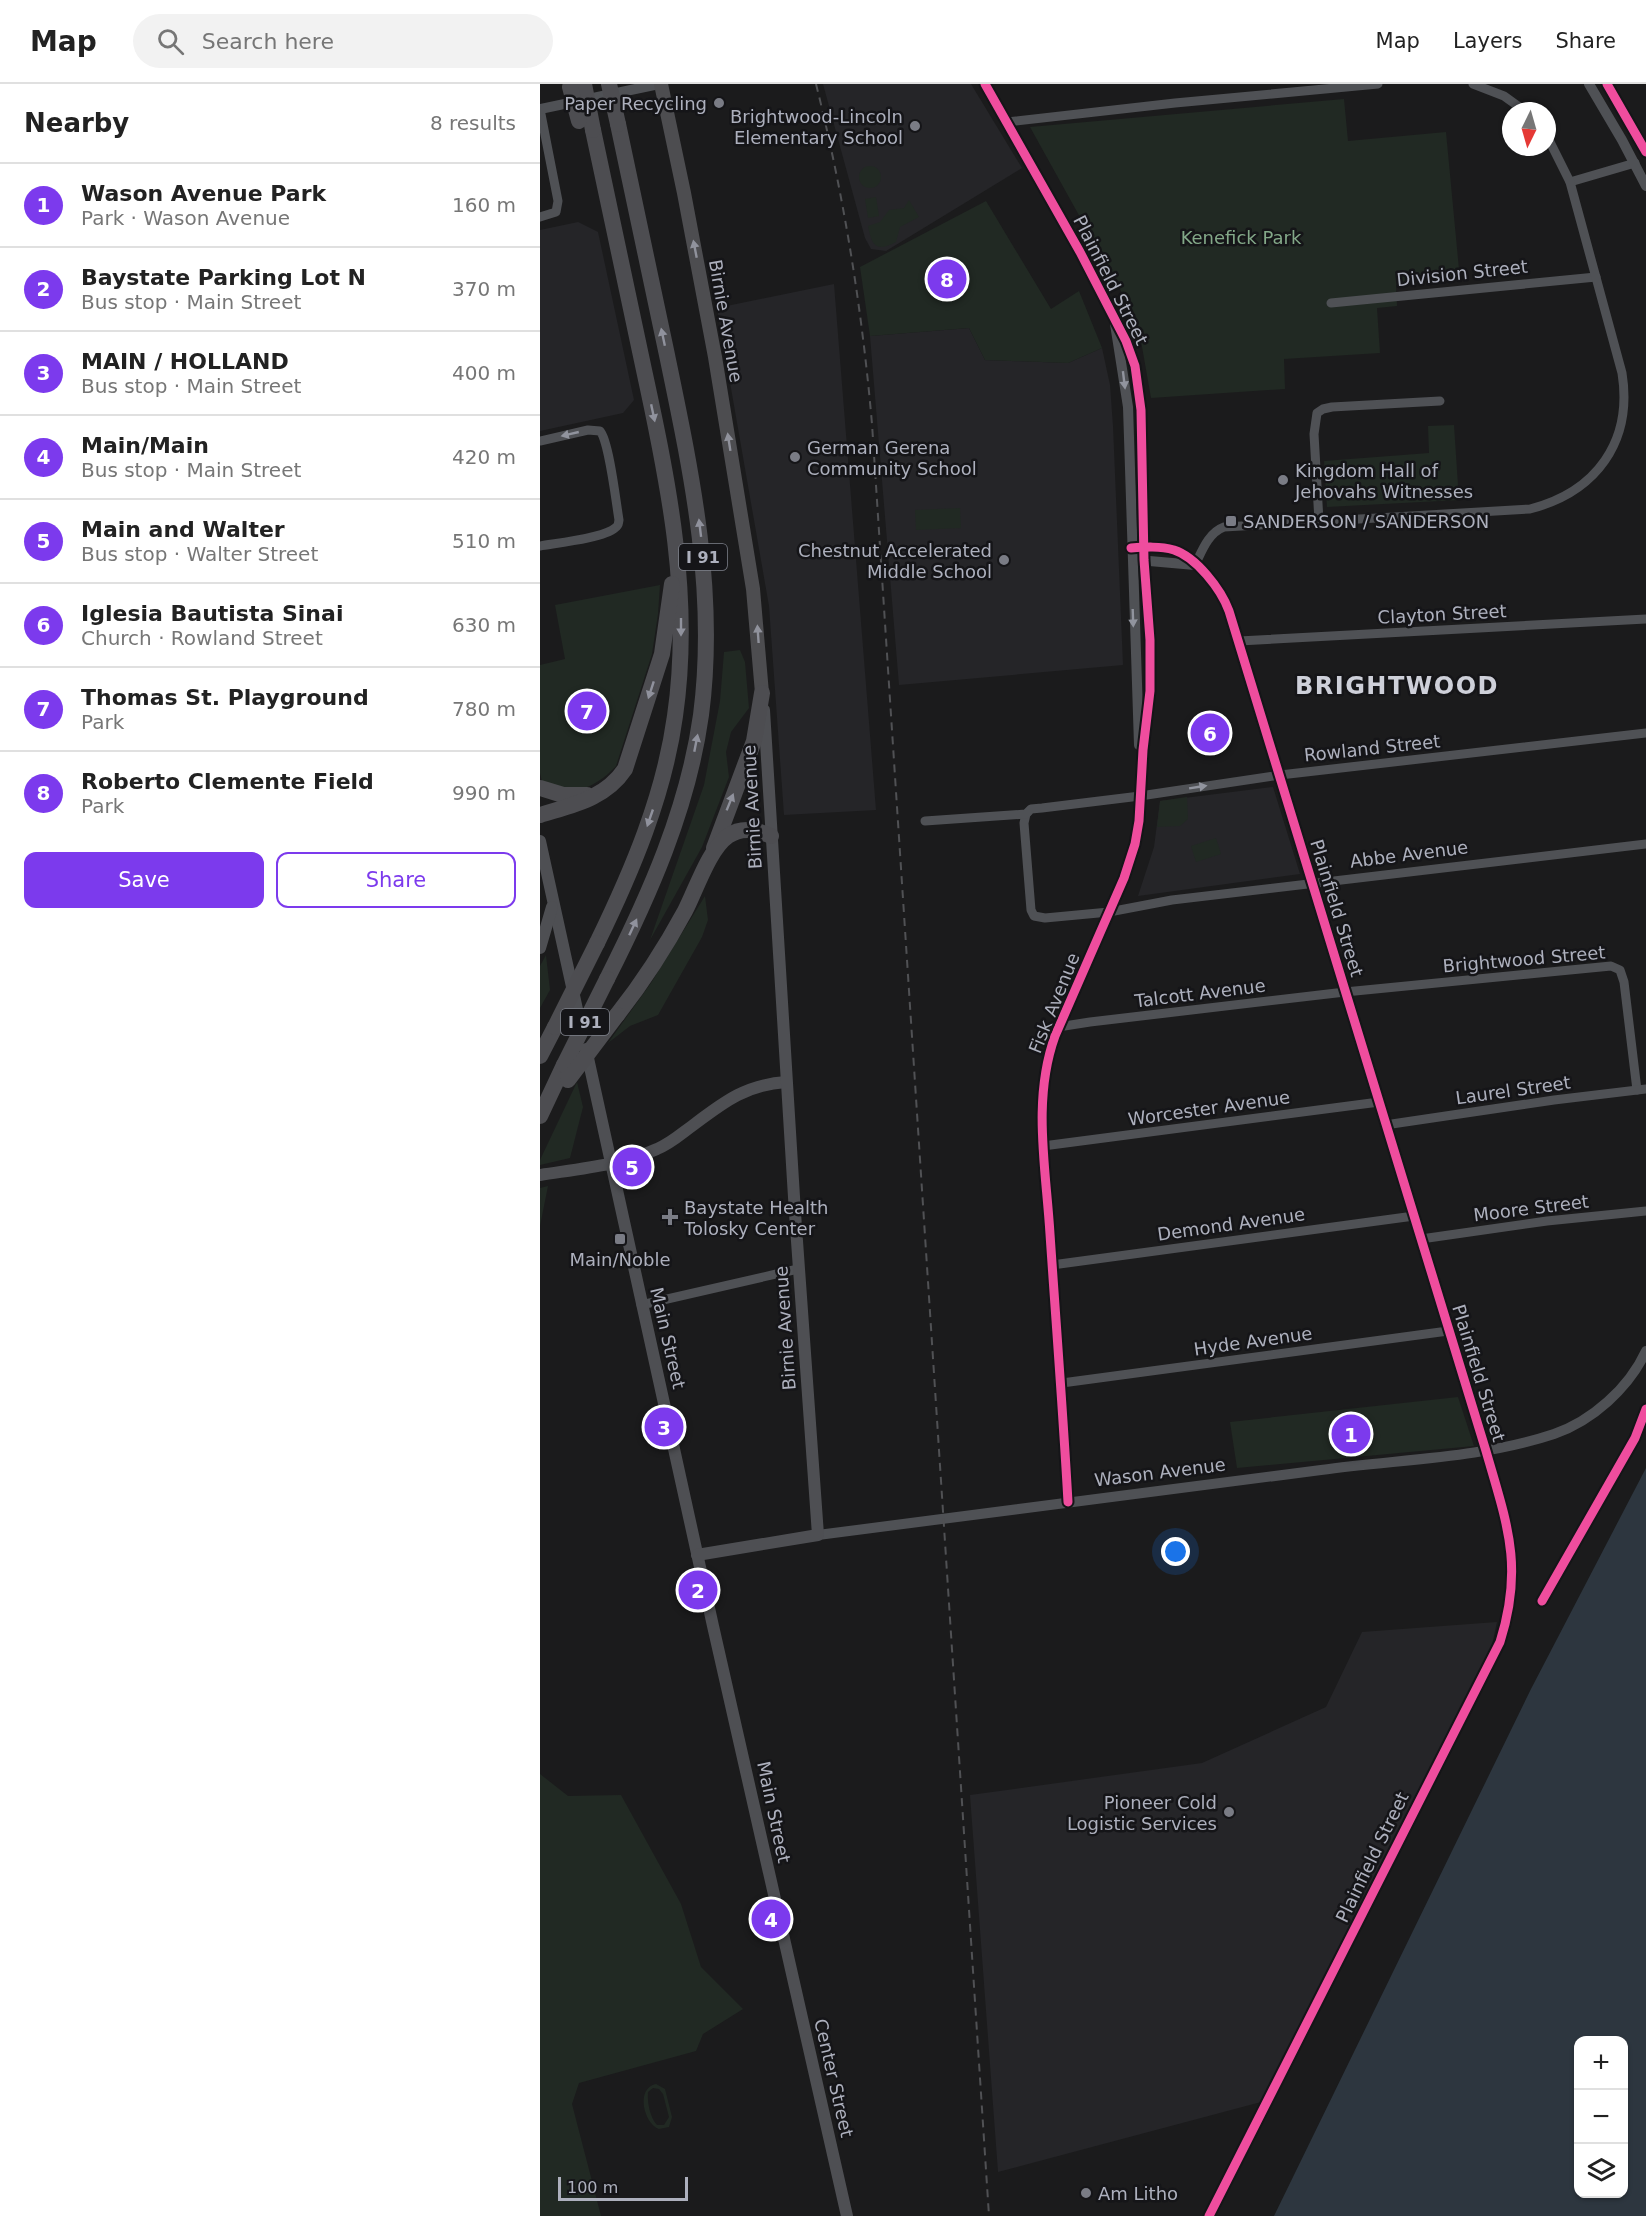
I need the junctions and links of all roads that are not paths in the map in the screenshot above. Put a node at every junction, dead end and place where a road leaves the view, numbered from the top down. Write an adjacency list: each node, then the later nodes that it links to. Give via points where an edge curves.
1 (609, 84): 53 (highway, I 91, one-way to 1, bridge, via 644,902 678,812 700,717 707,637 695,494)
2 (660, 84): 9 (street); 33 (main road, Birnie Avenue, one-way to 2, via 753,589 713,346)
3 (985, 84): 10 (street, Plainfield Street)
4 (1378, 84): 10 (street)
5 (1473, 84): 8 (street)
6 (1590, 84): 12 (street)
7 (574, 85): 24 (highway, I 91, one-way to 24, bridge, via 615,232)
8 (1512, 102)
9 (540, 109): 15 (street, via 558,206 556,212)
10 (1006, 122): 18 (street, Plainfield Street)
11 (1556, 154): 13 (street)
12 (1635, 163): 13 (street); 14 (street)
13 (1570, 182): 16 (street)
14 (1646, 186)
15 (540, 217)
16 (1596, 277): 17 (street, Division Street); 23 (street, via 1622,373 1624,400 1622,423 1612,449 1584,484 1564,497 1530,509)
17 (1331, 303)
18 (1115, 322): 20 (street, Plainfield Street, via 1132,356); 21 (street, Plainfield Street, one-way to 21)
19 (1440, 401): 23 (street, via 1318,411 1314,435)
20 (1141, 417): 21 (street); 26 (street, Plainfield Street)
21 (1128, 418): 27 (street, Plainfield Street)
22 (540, 441): 25 (street, one-way to 22, via 602,534 618,525 604,435 588,430)
23 (1319, 521): 30 (street, via 1224,527 1207,541)
24 (675, 529): 37 (highway, one-way to 37, via 668,618 659,666 628,763 612,785); 52 (highway, I 91, one-way to 52, bridge, via 681,592 679,686 662,778 619,898)
25 (540, 546)
26 (1144, 547): 27 (street, Plainfield Street); 29 (street, Plainfield Street); 30 (street, Plainfield Street, via 1173,550)
27 (1131, 548): 28 (street, Plainfield Street)
28 (1132, 559): 29 (street); 38 (street, Fisk Avenue, one-way to 38)
29 (1144, 560): 30 (street); 38 (street, Fisk Avenue, via 1150,691)
30 (1195, 565): 32 (street, Plainfield Street, via 1224,598)
31 (1646, 620): 32 (street, Clayton Street)
32 (1239, 640): 35 (street, Plainfield Street)
33 (762, 693): 42 (main road, Birnie Avenue); 46 (highway, one-way to 33, via 754,741)
34 (1646, 733): 35 (street, Rowland Street)
35 (1280, 775): 38 (street, Rowland Street, one-way to 35); 45 (street, Plainfield Street)
36 (540, 788): 37 (highway, via 563,795)
37 (597, 795): 39 (highway)
38 (1140, 796): 40 (street, Rowland Street, via 1042,807); 48 (street, Fisk Avenue, via 1132,856)
39 (540, 814)
40 (1026, 814): 41 (street, Rowland Street); 48 (street, Abbe Avenue, via 1027,879 1034,916)
41 (925, 821)
42 (771, 836): 46 (highway, via 746,830 726,837); 54 (main road, Birnie Avenue)
43 (540, 841): 47 (main road, Main Street)
44 (1646, 843): 45 (street, Abbe Avenue)
45 (1312, 882): 48 (street, Abbe Avenue); 50 (street, Plainfield Street)
46 (693, 895): 53 (highway, bridge, via 653,966 617,1015)
47 (553, 900): 49 (main road); 61 (main road, Main Street)
48 (1109, 912): 51 (street, Fisk Avenue)
49 (540, 948)
50 (1345, 992): 51 (street, Talcott Avenue); 55 (street, Brightwood Street, via 1613,967 1620,970 1624,982); 56 (street, Plainfield Street)
51 (1058, 1027): 60 (street, Fisk Avenue, via 1044,1083)
52 (540, 1056)
53 (566, 1072): 57 (highway, I 91); 58 (highway)
54 (786, 1082): 61 (main road, via 745,1090 658,1149); 67 (main road, Birnie Avenue)
55 (1642, 1090): 59 (street, Laurel Street)
56 (1379, 1102): 59 (street, Plainfield Street); 60 (street, Worcester Avenue)
57 (540, 1116)
58 (540, 1121)
59 (1386, 1125): 64 (street, Plainfield Street)
60 (1043, 1146): 66 (street, Fisk Avenue)
61 (610, 1162): 62 (main road); 68 (main road, Main Street)
62 (540, 1175)
63 (1646, 1211): 65 (street, Moore Street)
64 (1413, 1216): 65 (street, Plainfield Street); 66 (street, Demond Avenue)
65 (1421, 1239): 69 (street, Plainfield Street)
66 (1052, 1265): 71 (street, Fisk Avenue)
67 (798, 1269): 68 (street); 74 (main road, Birnie Avenue)
68 (641, 1305): 75 (main road, Main Street)
69 (1448, 1331): 71 (street, Hyde Avenue); 72 (street, Plainfield Street)
70 (1646, 1351): 72 (street, Wason Avenue, via 1630,1378 1593,1414 1555,1433)
71 (1062, 1383): 73 (street, Fisk Avenue)
72 (1486, 1451): 73 (street, Wason Avenue); 78 (street, Plainfield Street, via 1508,1526 1511,1551 1510,1608 1500,1642)
73 (1068, 1502): 74 (street, Wason Avenue)
74 (818, 1535): 75 (main road, Wason Avenue)
75 (697, 1555): 76 (main road, Main Street)
76 (785, 1948): 77 (main road, Center Street)
77 (847, 2216)
78 (1209, 2216)

